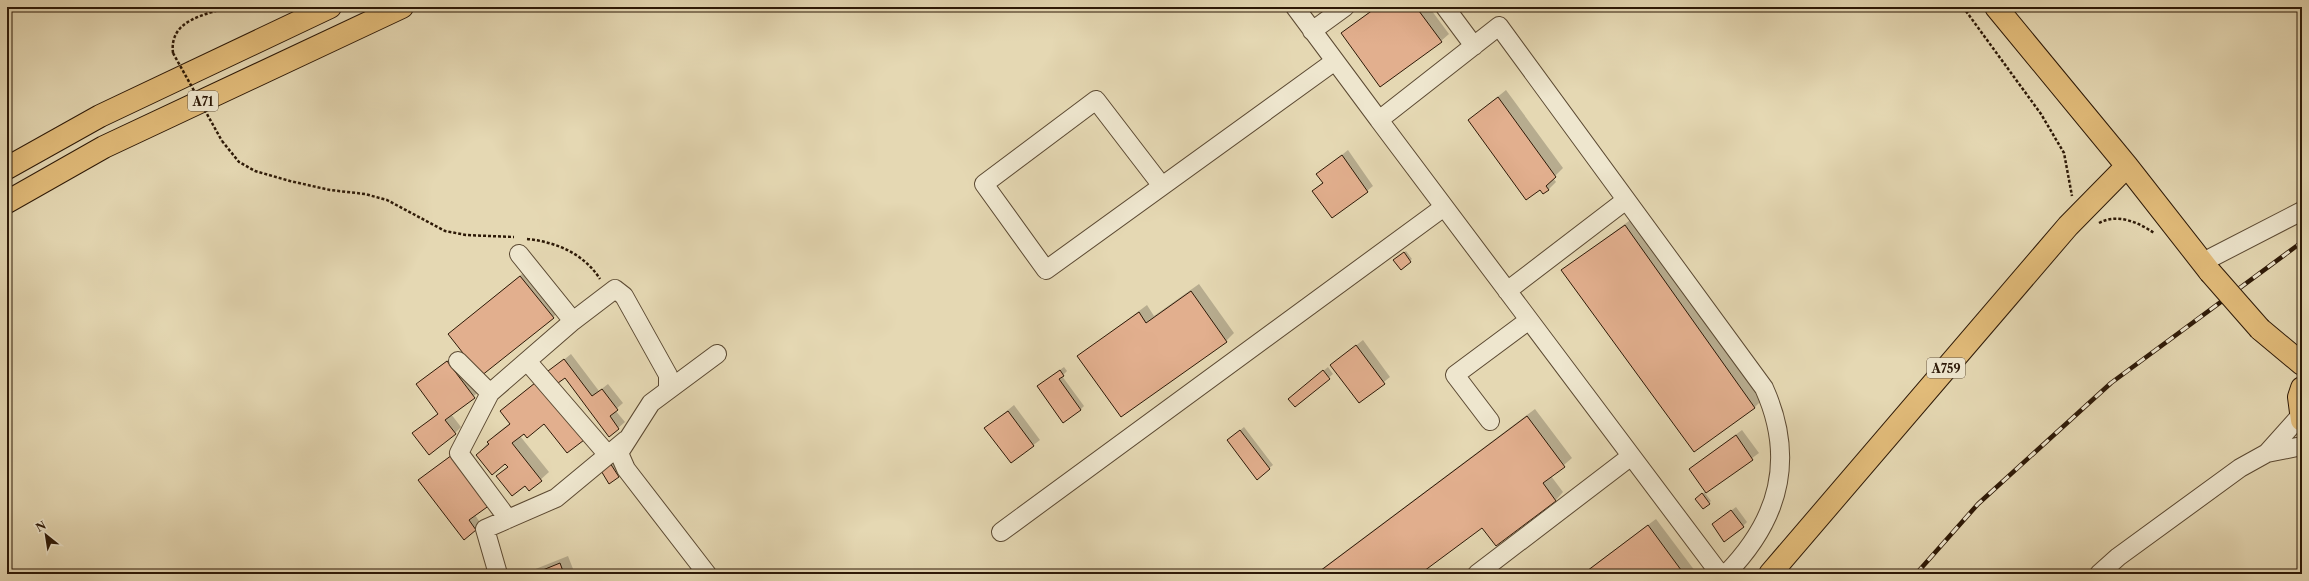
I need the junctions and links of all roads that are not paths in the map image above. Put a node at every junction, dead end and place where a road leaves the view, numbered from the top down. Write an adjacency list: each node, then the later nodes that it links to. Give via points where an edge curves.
1 (330, 7): 12 (main road, A71, via 100,116)
2 (402, 7): 15 (main road, A71, via 104,147)
3 (1295, 7): 7 (lane)
4 (1345, 7): 7 (lane)
5 (1445, 7): 8 (lane)
6 (1996, 7): 11 (main road)
7 (1312, 31): 9 (lane)
8 (1474, 46): 10 (lane); 14 (lane, via 1499,26)
9 (1335, 61): 10 (lane); 13 (lane)
10 (1378, 120): 16 (lane)
11 (2127, 166): 19 (main road); 44 (main road, A759, via 2068,226)
12 (7, 168)
13 (1162, 186): 13 (lane, via 1046,270 984,184 1096,100)
14 (1626, 200): 20 (lane); 43 (lane, via 1764,388 1775,411 1780,439 1779,476 1770,515 1756,541)
15 (7, 202)
16 (1444, 207): 20 (lane); 38 (lane)
17 (2302, 211): 19 (lane)
18 (520, 243): 22 (lane)
19 (2206, 267): 26 (main road, bridge, via 2260,329)
20 (1507, 291): 21 (lane)
21 (1529, 320): 31 (lane, via 1455,375); 36 (lane)
22 (573, 321): 24 (lane); 28 (lane, via 615,289 624,296 668,376)
23 (717, 354): 28 (lane)
24 (527, 361): 29 (lane); 35 (lane)
25 (458, 362): 29 (lane)
26 (2302, 364)
27 (2302, 388): 30 (main road, via 2299,397)
28 (668, 389): 32 (lane, via 651,404)
29 (490, 393): 37 (lane, via 459,453)
30 (2301, 418): 34 (lane)
31 (1490, 421)
32 (626, 440): 35 (lane); 40 (lane, via 619,453 626,469)
33 (2302, 446): 34 (lane)
34 (2266, 453): 45 (lane, via 2240,468)
35 (608, 455): 37 (lane, via 556,498)
36 (1630, 457): 41 (lane); 42 (lane)
37 (508, 519): 39 (lane, via 485,529)
38 (1001, 532)
39 (498, 574)
40 (707, 574)
41 (1477, 574)
42 (1720, 574)
43 (1726, 574)
44 (1770, 574)
45 (2098, 574)

